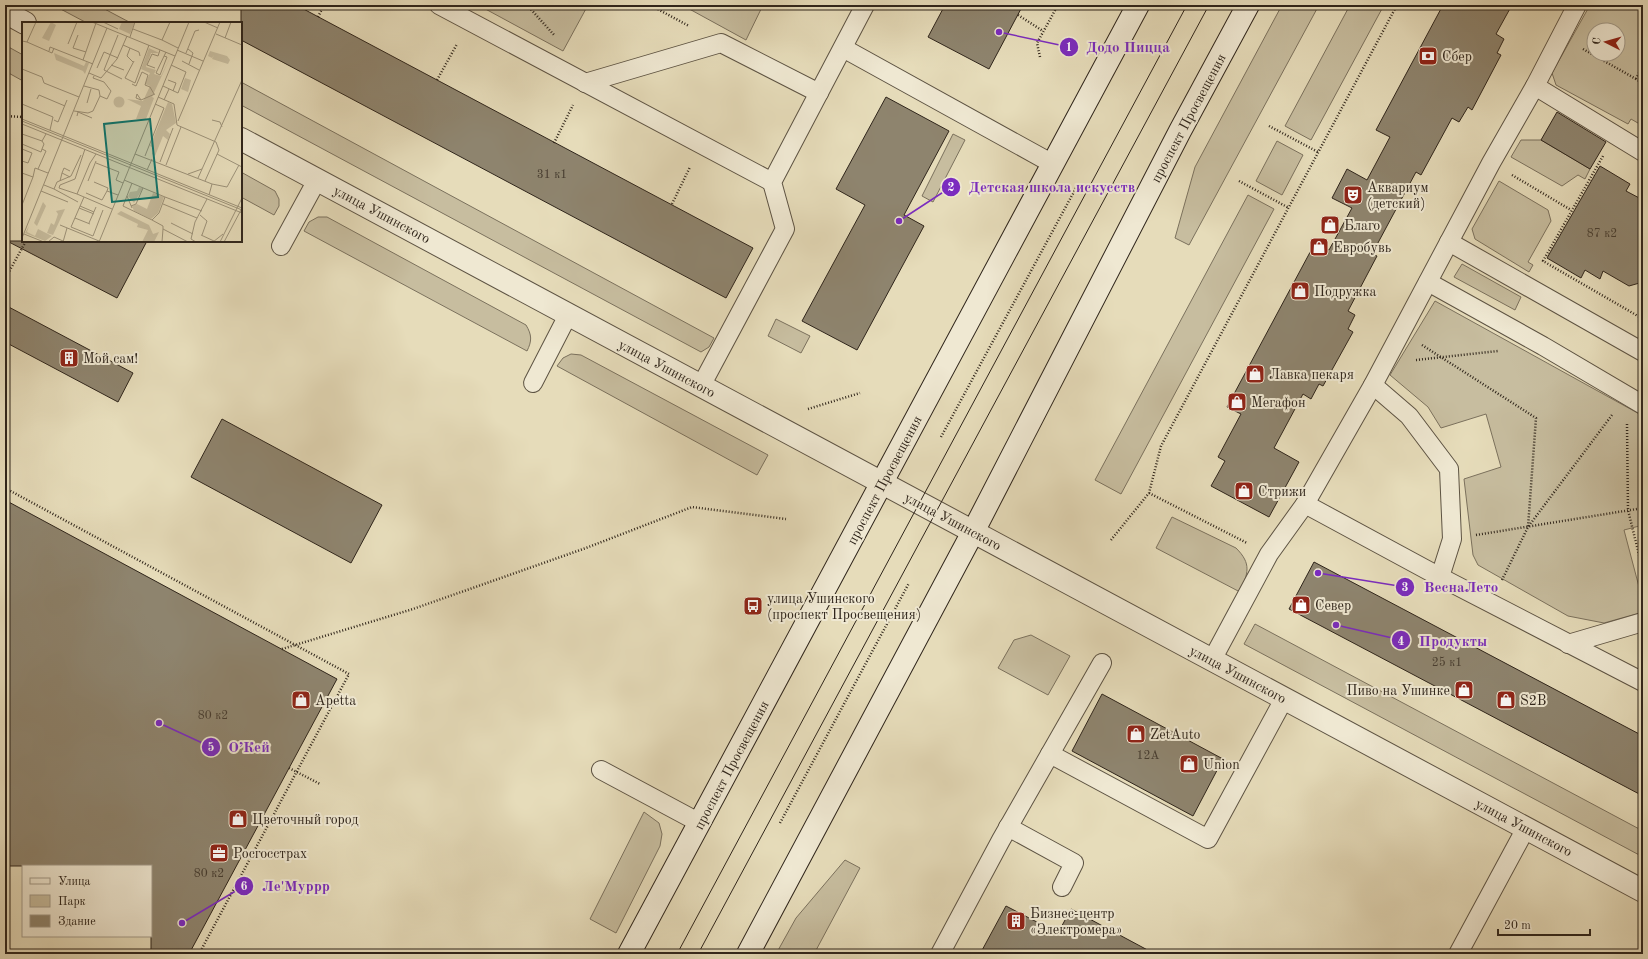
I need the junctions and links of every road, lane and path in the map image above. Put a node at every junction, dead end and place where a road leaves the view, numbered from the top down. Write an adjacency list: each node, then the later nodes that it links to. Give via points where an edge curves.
1 (324, 5): 12 (path)
2 (439, 5): 13 (lane)
3 (650, 5): 17 (path)
4 (864, 5): 18 (lane)
5 (1058, 5): 15 (path)
6 (1138, 5): 36 (main road, проспект Просвещения)
7 (1248, 5): 73 (main road, проспект Просвещения)
8 (1397, 5): 33 (path)
9 (1576, 5): 16 (lane)
10 (5, 12): 14 (main road)
11 (1018, 15): 15 (path)
12 (318, 17)
13 (468, 21): 22 (path); 23 (lane)
14 (23, 22)
15 (1043, 31): 19 (path, via 1036,43)
16 (1560, 36): 21 (path); 25 (lane)
17 (721, 43): 23 (lane); 26 (lane)
18 (842, 48): 26 (lane); 36 (lane)
19 (1040, 57)
20 (1643, 66): 21 (path)
21 (1636, 79): 24 (path)
22 (437, 80)
23 (584, 83): 31 (path); 32 (lane)
24 (1643, 83)
25 (1534, 86): 34 (lane); 35 (lane)
26 (819, 94): 40 (lane)
27 (5, 116): 28 (path)
28 (22, 117)
29 (1269, 126): 33 (path)
30 (242, 140): 38 (main road, улица Ушинского)
31 (554, 142)
32 (702, 144): 40 (lane); 42 (path)
33 (1318, 152): 43 (path)
34 (1643, 152)
35 (1491, 163): 44 (path); 46 (lane)
36 (1053, 164): 65 (main road, проспект Просвещения)
37 (1597, 167): 44 (path)
38 (317, 180): 47 (lane); 50 (main road, улица Ушинского)
39 (1239, 181): 43 (path)
40 (772, 182): 59 (lane, via 785,229)
41 (1076, 188): 64 (path)
42 (672, 204)
43 (1288, 208): 67 (path, via 1161,446)
44 (1571, 210): 51 (path, via 1543,261)
45 (25, 242): 48 (path)
46 (1449, 242): 49 (lane); 54 (lane)
47 (281, 246)
48 (5, 279)
49 (1428, 282): 52 (lane); 53 (lane)
50 (568, 315): 57 (lane); 59 (main road, улица Ушинского)
51 (1643, 319)
52 (1402, 331): 55 (path); 56 (lane)
53 (1543, 346): 55 (path); 61 (lane)
54 (1643, 352)
55 (1443, 358): 56 (path); 72 (path, via 1536,418)
56 (1385, 362): 58 (lane)
57 (533, 383)
58 (1373, 385): 68 (lane); 74 (lane, via 1409,416 1449,469)
59 (701, 386): 65 (main road, улица Ушинского)
60 (860, 393): 63 (path)
61 (1627, 396): 62 (lane); 70 (path); 72 (path)
62 (1643, 405)
63 (808, 410)
64 (941, 438)
65 (882, 483): 73 (main road, улица Ушинского); 94 (main road, проспект Просвещения)
66 (5, 488): 83 (path)
67 (1149, 493): 75 (path); 76 (path)
68 (1305, 504): 76 (lane); 78 (lane)
69 (1643, 508): 70 (path)
70 (1628, 510): 72 (path); 77 (path)
71 (786, 519): 83 (path, via 692,507 586,548 413,609)
72 (1528, 527): 74 (path); 80 (path)
73 (973, 532): 85 (main road, улица Ушинского); 102 (main road, проспект Просвещения)
74 (1452, 539): 78 (lane)
75 (1112, 540)
76 (1269, 554): 85 (lane)
77 (1643, 571)
78 (1440, 577): 80 (lane)
79 (909, 583): 95 (path)
80 (1490, 603): 82 (lane)
81 (1643, 622): 82 (lane)
82 (1568, 644): 87 (lane)
83 (295, 645): 84 (path); 92 (path, via 349,674)
84 (282, 649)
85 (1212, 660): 88 (main road, улица Ушинского)
86 (1102, 663): 89 (lane)
87 (1643, 682)
88 (1284, 698): 89 (lane, via 1208,839); 97 (main road, улица Ушинского)
89 (1050, 754): 96 (lane)
90 (289, 768): 92 (path)
91 (601, 770): 94 (lane)
92 (296, 772): 93 (path); 100 (path)
93 (320, 784)
94 (700, 823): 101 (main road, проспект Просвещения)
95 (780, 823)
96 (1008, 827): 98 (lane, via 1074,863); 103 (lane)
97 (1526, 828): 99 (main road, улица Ушинского); 104 (lane)
98 (1062, 887)
99 (1643, 891)
100 (199, 954)
101 (629, 954)
102 (748, 954)
103 (940, 954)
104 (1458, 954)

